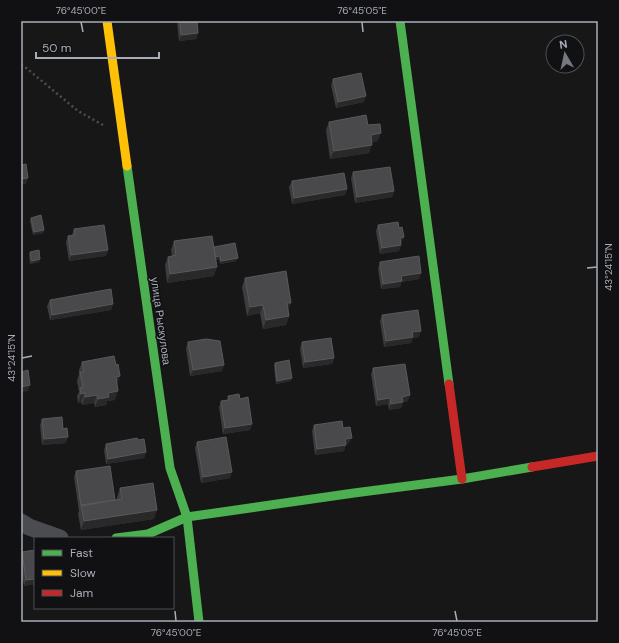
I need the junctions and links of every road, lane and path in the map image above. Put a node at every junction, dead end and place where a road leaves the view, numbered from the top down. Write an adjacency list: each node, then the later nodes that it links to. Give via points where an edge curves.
1 (107, 21): 4 (street, улица Рыскулова)
2 (400, 21): 6 (street)
3 (21, 65): 4 (path, via 78,111)
4 (123, 136): 7 (street, улица Рыскулова, via 170,468)
5 (598, 456): 6 (street)
6 (462, 479): 7 (street)
7 (187, 517): 10 (street, via 148,534); 11 (street, улица Рыскулова)
8 (21, 522): 9 (street)
9 (57, 537)
10 (124, 537)
11 (199, 622)

